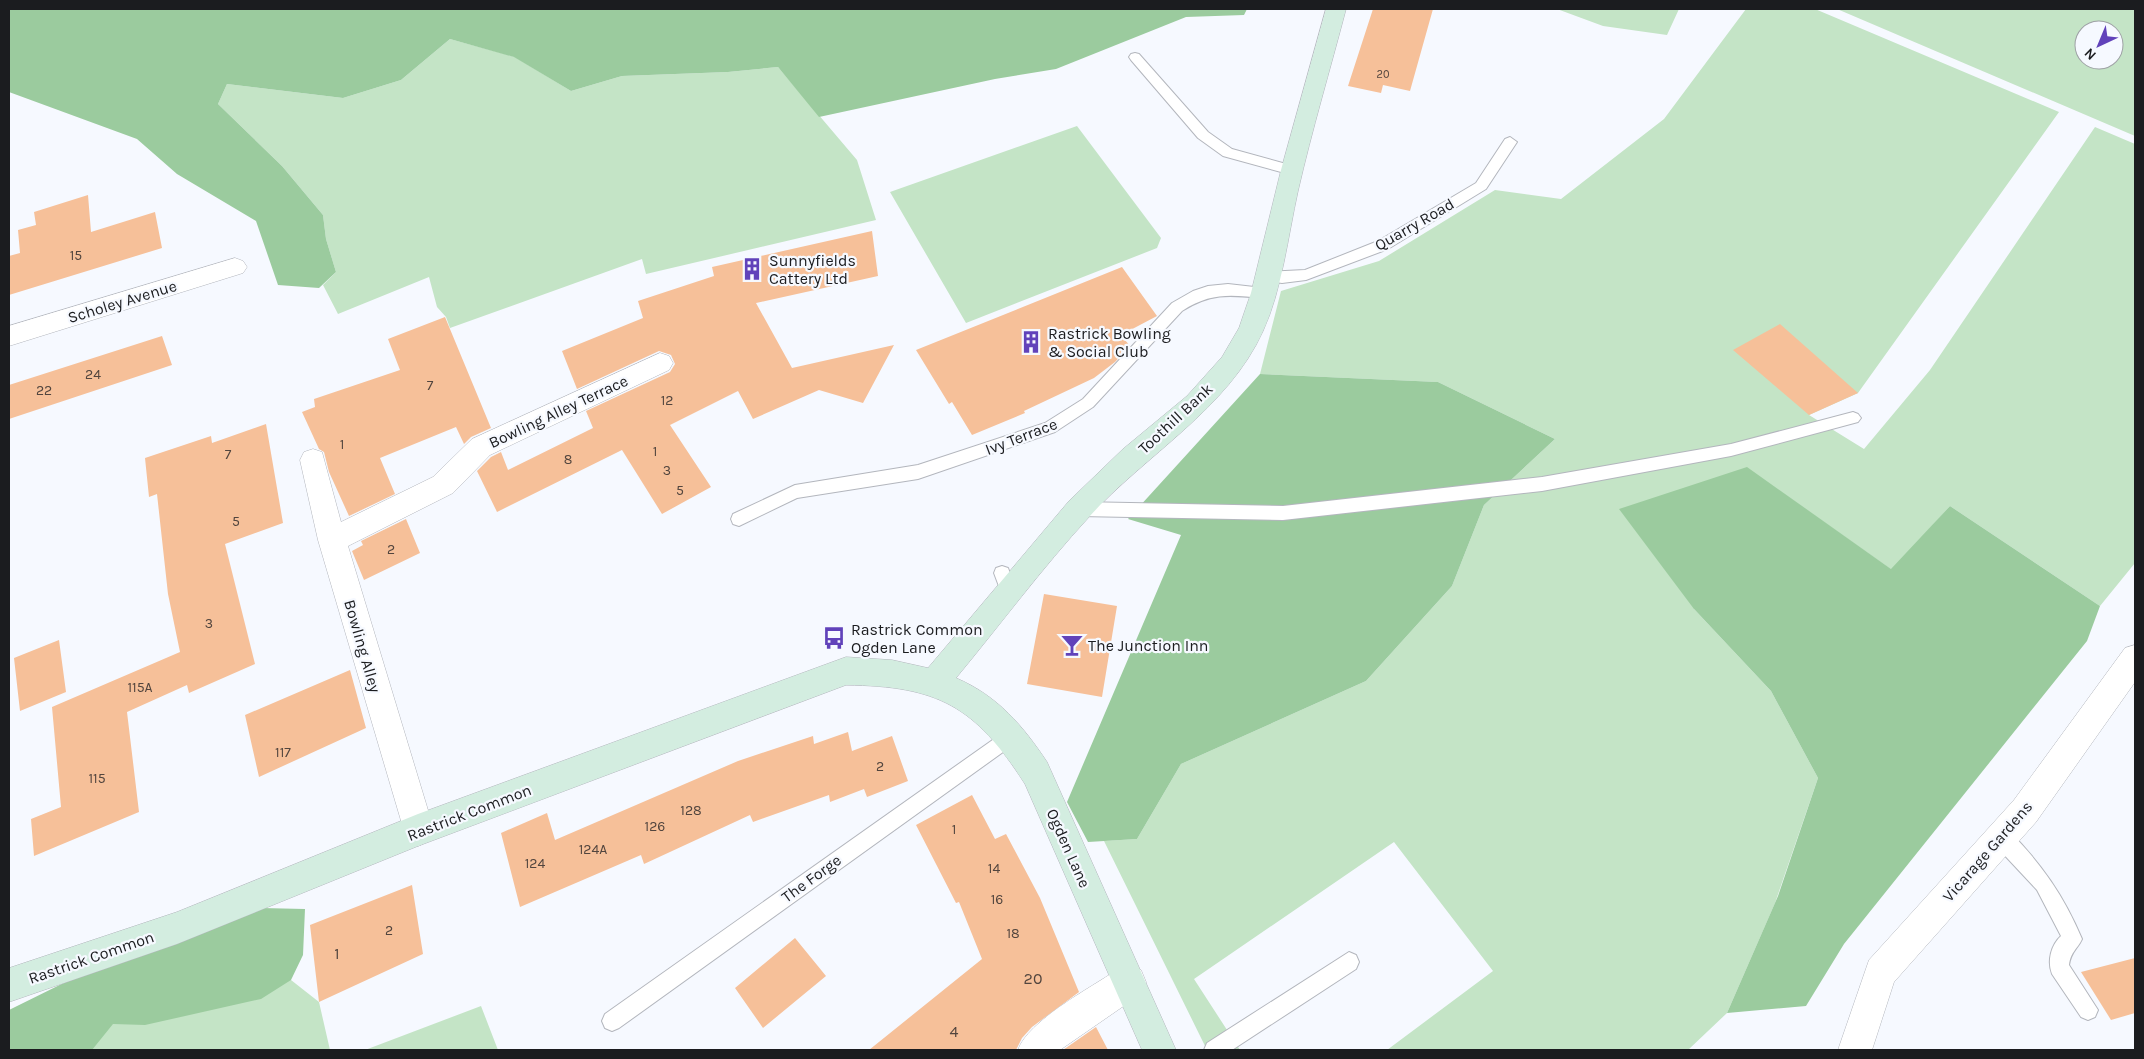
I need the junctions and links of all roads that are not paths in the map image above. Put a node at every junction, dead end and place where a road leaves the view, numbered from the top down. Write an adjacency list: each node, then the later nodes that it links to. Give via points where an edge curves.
1 (1336, 9): 4 (street, Toothill Bank)
2 (1135, 58): 4 (lane, via 1203,135 1228,153)
3 (1510, 142): 6 (lane, Quarry Road, via 1481,186 1383,245 1306,275)
4 (1292, 170): 6 (street, Toothill Bank)
5 (235, 267): 7 (street, Scholey Avenue)
6 (1265, 284): 11 (street, Toothill Bank, via 1251,330 1231,364 1196,403 1132,457); 12 (lane, Ivy Terrace, via 1217,289 1189,298 1088,403 1050,428 918,472 795,492)
7 (9, 336)
8 (660, 363): 13 (street, Bowling Alley Terrace, via 481,447 444,485)
9 (1853, 418): 11 (lane, via 1732,450 1533,485 1284,513)
10 (313, 460): 13 (street, Bowling Alley)
11 (1079, 508): 15 (street, Toothill Bank, via 1006,583)
12 (739, 519)
13 (332, 540): 17 (street, Bowling Alley)
14 (2135, 658): 18 (street, Vicarage Gardens, via 2025,811)
15 (934, 682): 16 (street, Ogden Lane, via 961,694 989,713); 17 (street, Rastrick Common, via 904,674 846,671)
16 (1011, 736): 20 (street, Ogden Lane, via 1036,774); 23 (lane, The Forge)
17 (418, 830): 21 (street, Rastrick Common, via 177,928)
18 (2001, 837): 22 (lane, via 2032,866 2055,900 2072,939 2062,948 2059,966); 27 (street, Vicarage Gardens, via 1881,972)
19 (1349, 962): 26 (lane)
20 (1129, 982): 24 (street, via 1052,1034); 25 (street, Ogden Lane)
21 (9, 985)
22 (2088, 1010)
23 (612, 1020)
24 (1035, 1050)
25 (1159, 1050)
26 (1214, 1050)
27 (1855, 1050)

